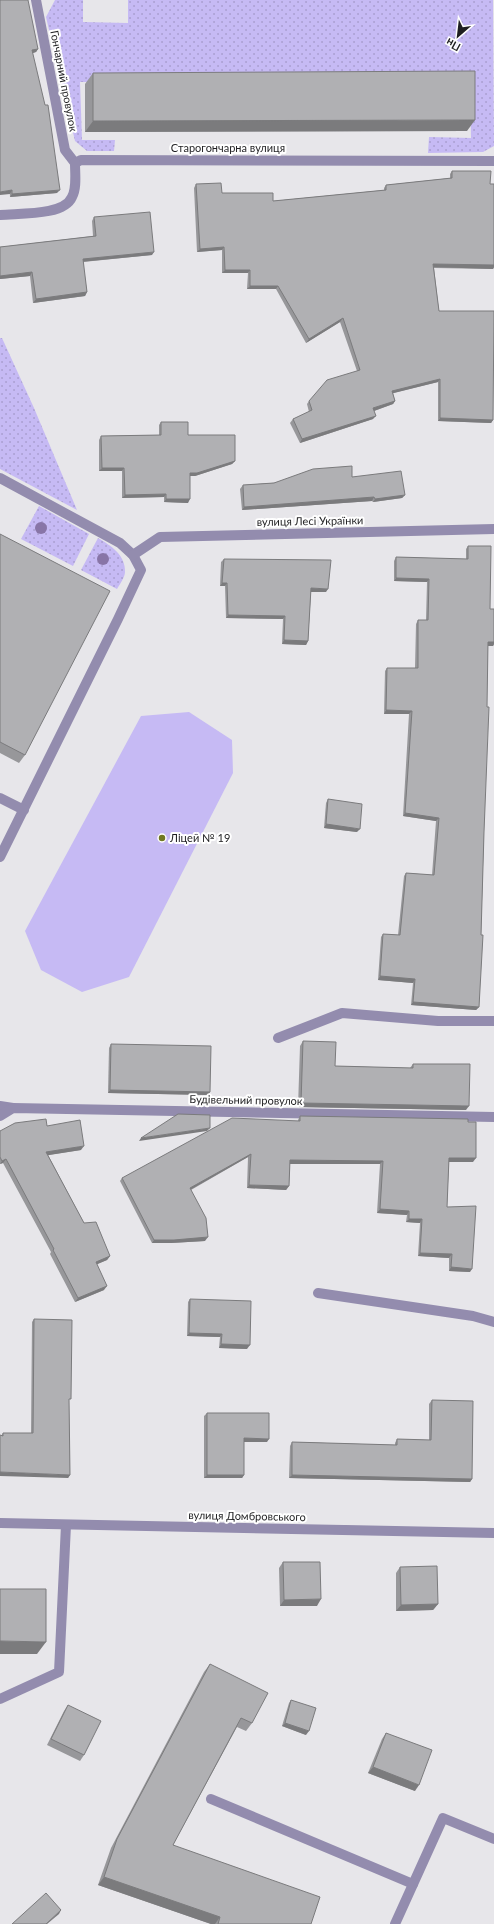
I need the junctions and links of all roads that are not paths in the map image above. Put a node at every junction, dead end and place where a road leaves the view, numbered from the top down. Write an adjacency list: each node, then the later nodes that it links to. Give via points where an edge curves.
1 (36, 0): 3 (street, Гончарний провулок, via 65,150)
2 (494, 161): 3 (street, Старогончарна вулиця, via 81,160)
3 (75, 163): 4 (street, via 73,196 68,205 57,210)
4 (0, 215)
5 (0, 478): 7 (street, via 92,526 120,543)
6 (494, 529): 7 (street, вулиця Лесі Українки, via 160,537)
7 (133, 555): 9 (street, via 141,570)
8 (0, 798): 9 (street)
9 (24, 810): 10 (street)
10 (0, 857)
11 (494, 1021): 12 (street, via 438,1021 342,1013)
12 (278, 1038)
13 (0, 1106): 14 (street, Будівельний провулок)
14 (13, 1108): 15 (street); 16 (street, Будівельний провулок)
15 (0, 1116)
16 (494, 1117)
17 (318, 1293): 18 (street, via 473,1316)
18 (494, 1322)
19 (0, 1523): 20 (street, вулиця Домбровського)
20 (66, 1525): 21 (street, вулиця Домбровського); 22 (street, via 59,1672)
21 (494, 1533)
22 (0, 1699)
23 (211, 1798): 25 (street)
24 (494, 1839): 25 (street, via 444,1818)
25 (413, 1884): 26 (street)
26 (395, 1924)

